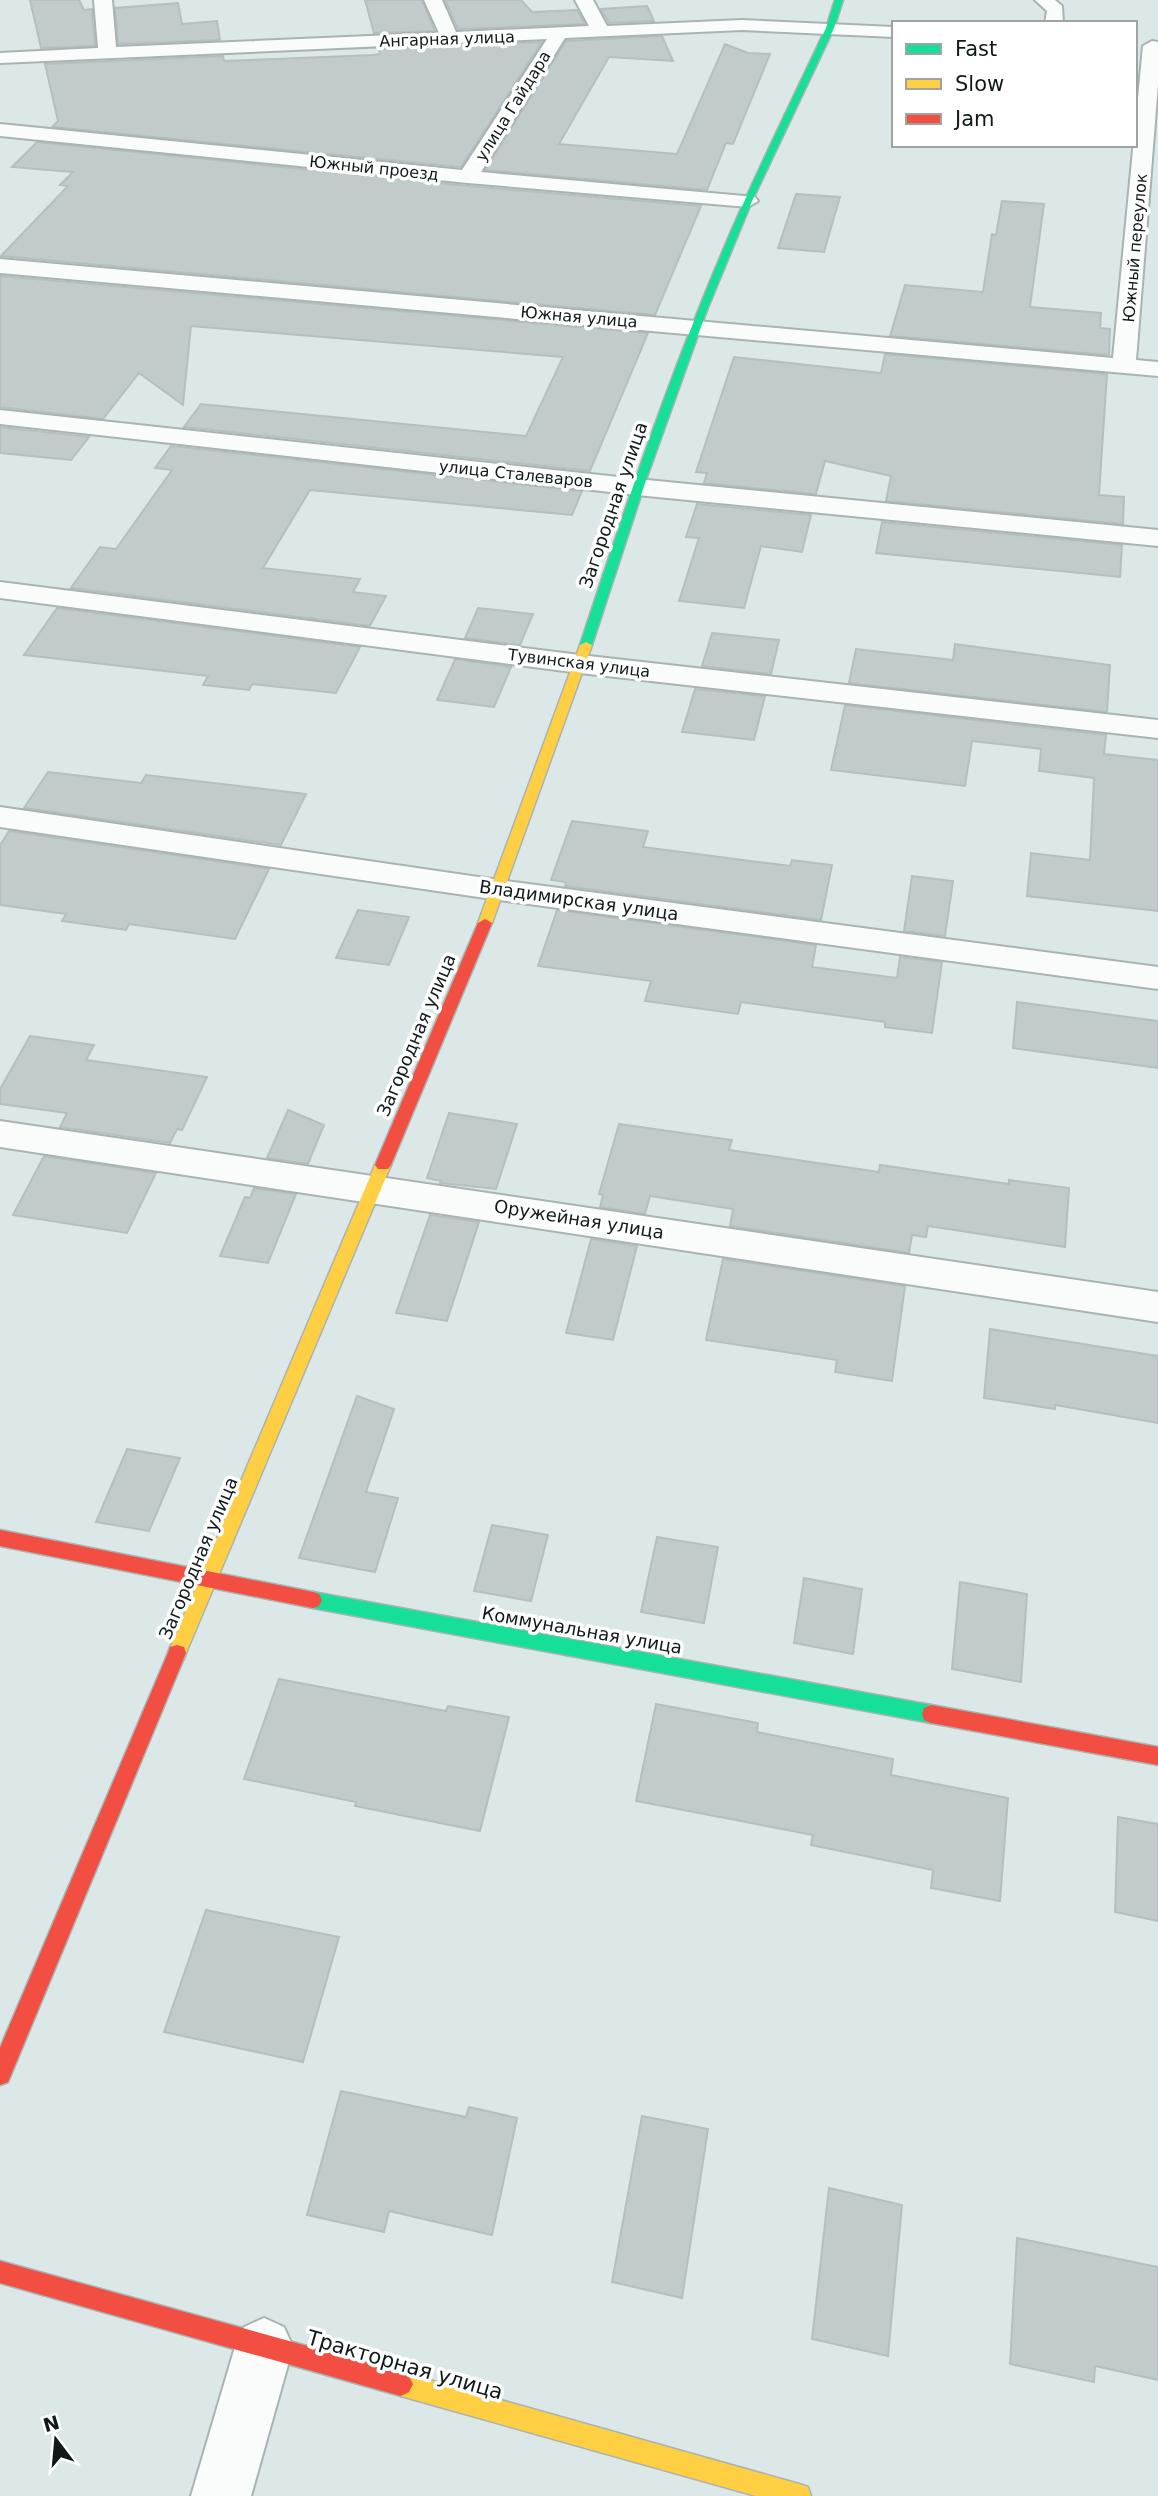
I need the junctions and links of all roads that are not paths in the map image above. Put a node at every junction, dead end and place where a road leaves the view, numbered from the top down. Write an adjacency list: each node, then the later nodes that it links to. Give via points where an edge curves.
1 (103, 0): 13 (street)
2 (433, 0): 11 (street)
3 (584, 0): 8 (street)
4 (839, 0): 7 (street, Загородная улица)
5 (1044, 0): 6 (street, via 1056,10)
6 (1054, 21)
7 (830, 29): 8 (street, Ангарная улица, via 742,25); 9 (street, Ангарная улица); 17 (street, Загородная улица)
8 (601, 32): 10 (street, Ангарная улица)
9 (892, 32)
10 (558, 34): 11 (street, Ангарная улица); 16 (street, улица Гайдара)
11 (450, 39): 13 (street, Ангарная улица)
12 (1149, 46): 20 (street, Южный переулок)
13 (107, 53): 14 (street, Ангарная улица)
14 (0, 58)
15 (0, 130): 16 (street, Южный проезд)
16 (468, 177): 17 (street, Южный проезд)
17 (748, 201): 19 (street, Загородная улица)
18 (0, 267): 19 (street, Южная улица)
19 (696, 328): 20 (street, Южная улица); 23 (street, Загородная улица)
20 (1124, 366): 21 (street, Южная улица)
21 (1158, 369)
22 (0, 416): 23 (street, улица Сталеваров)
23 (638, 487): 24 (street, улица Сталеваров); 26 (street, Загородная улица)
24 (1158, 538)
25 (0, 590): 26 (street, Тувинская улица)
26 (580, 664): 27 (street, Тувинская улица); 29 (street, Загородная улица)
27 (1158, 729)
28 (0, 817): 29 (street, Владимирская улица)
29 (499, 890): 30 (street, Владимирская улица); 32 (street, Загородная улица)
30 (1158, 978)
31 (0, 1134): 32 (street, Оружейная улица)
32 (372, 1188): 33 (street, Оружейная улица); 35 (street, Загородная улица)
33 (1158, 1307)
34 (0, 1538): 35 (street, Коммунальная улица)
35 (209, 1581): 36 (street, Коммунальная улица); 37 (street, Загородная улица)
36 (1158, 1756)
37 (0, 2074)
38 (0, 2272): 39 (street, Тракторная улица)
39 (264, 2347): 40 (street); 41 (street, Тракторная улица)
40 (221, 2496)
41 (799, 2496)

